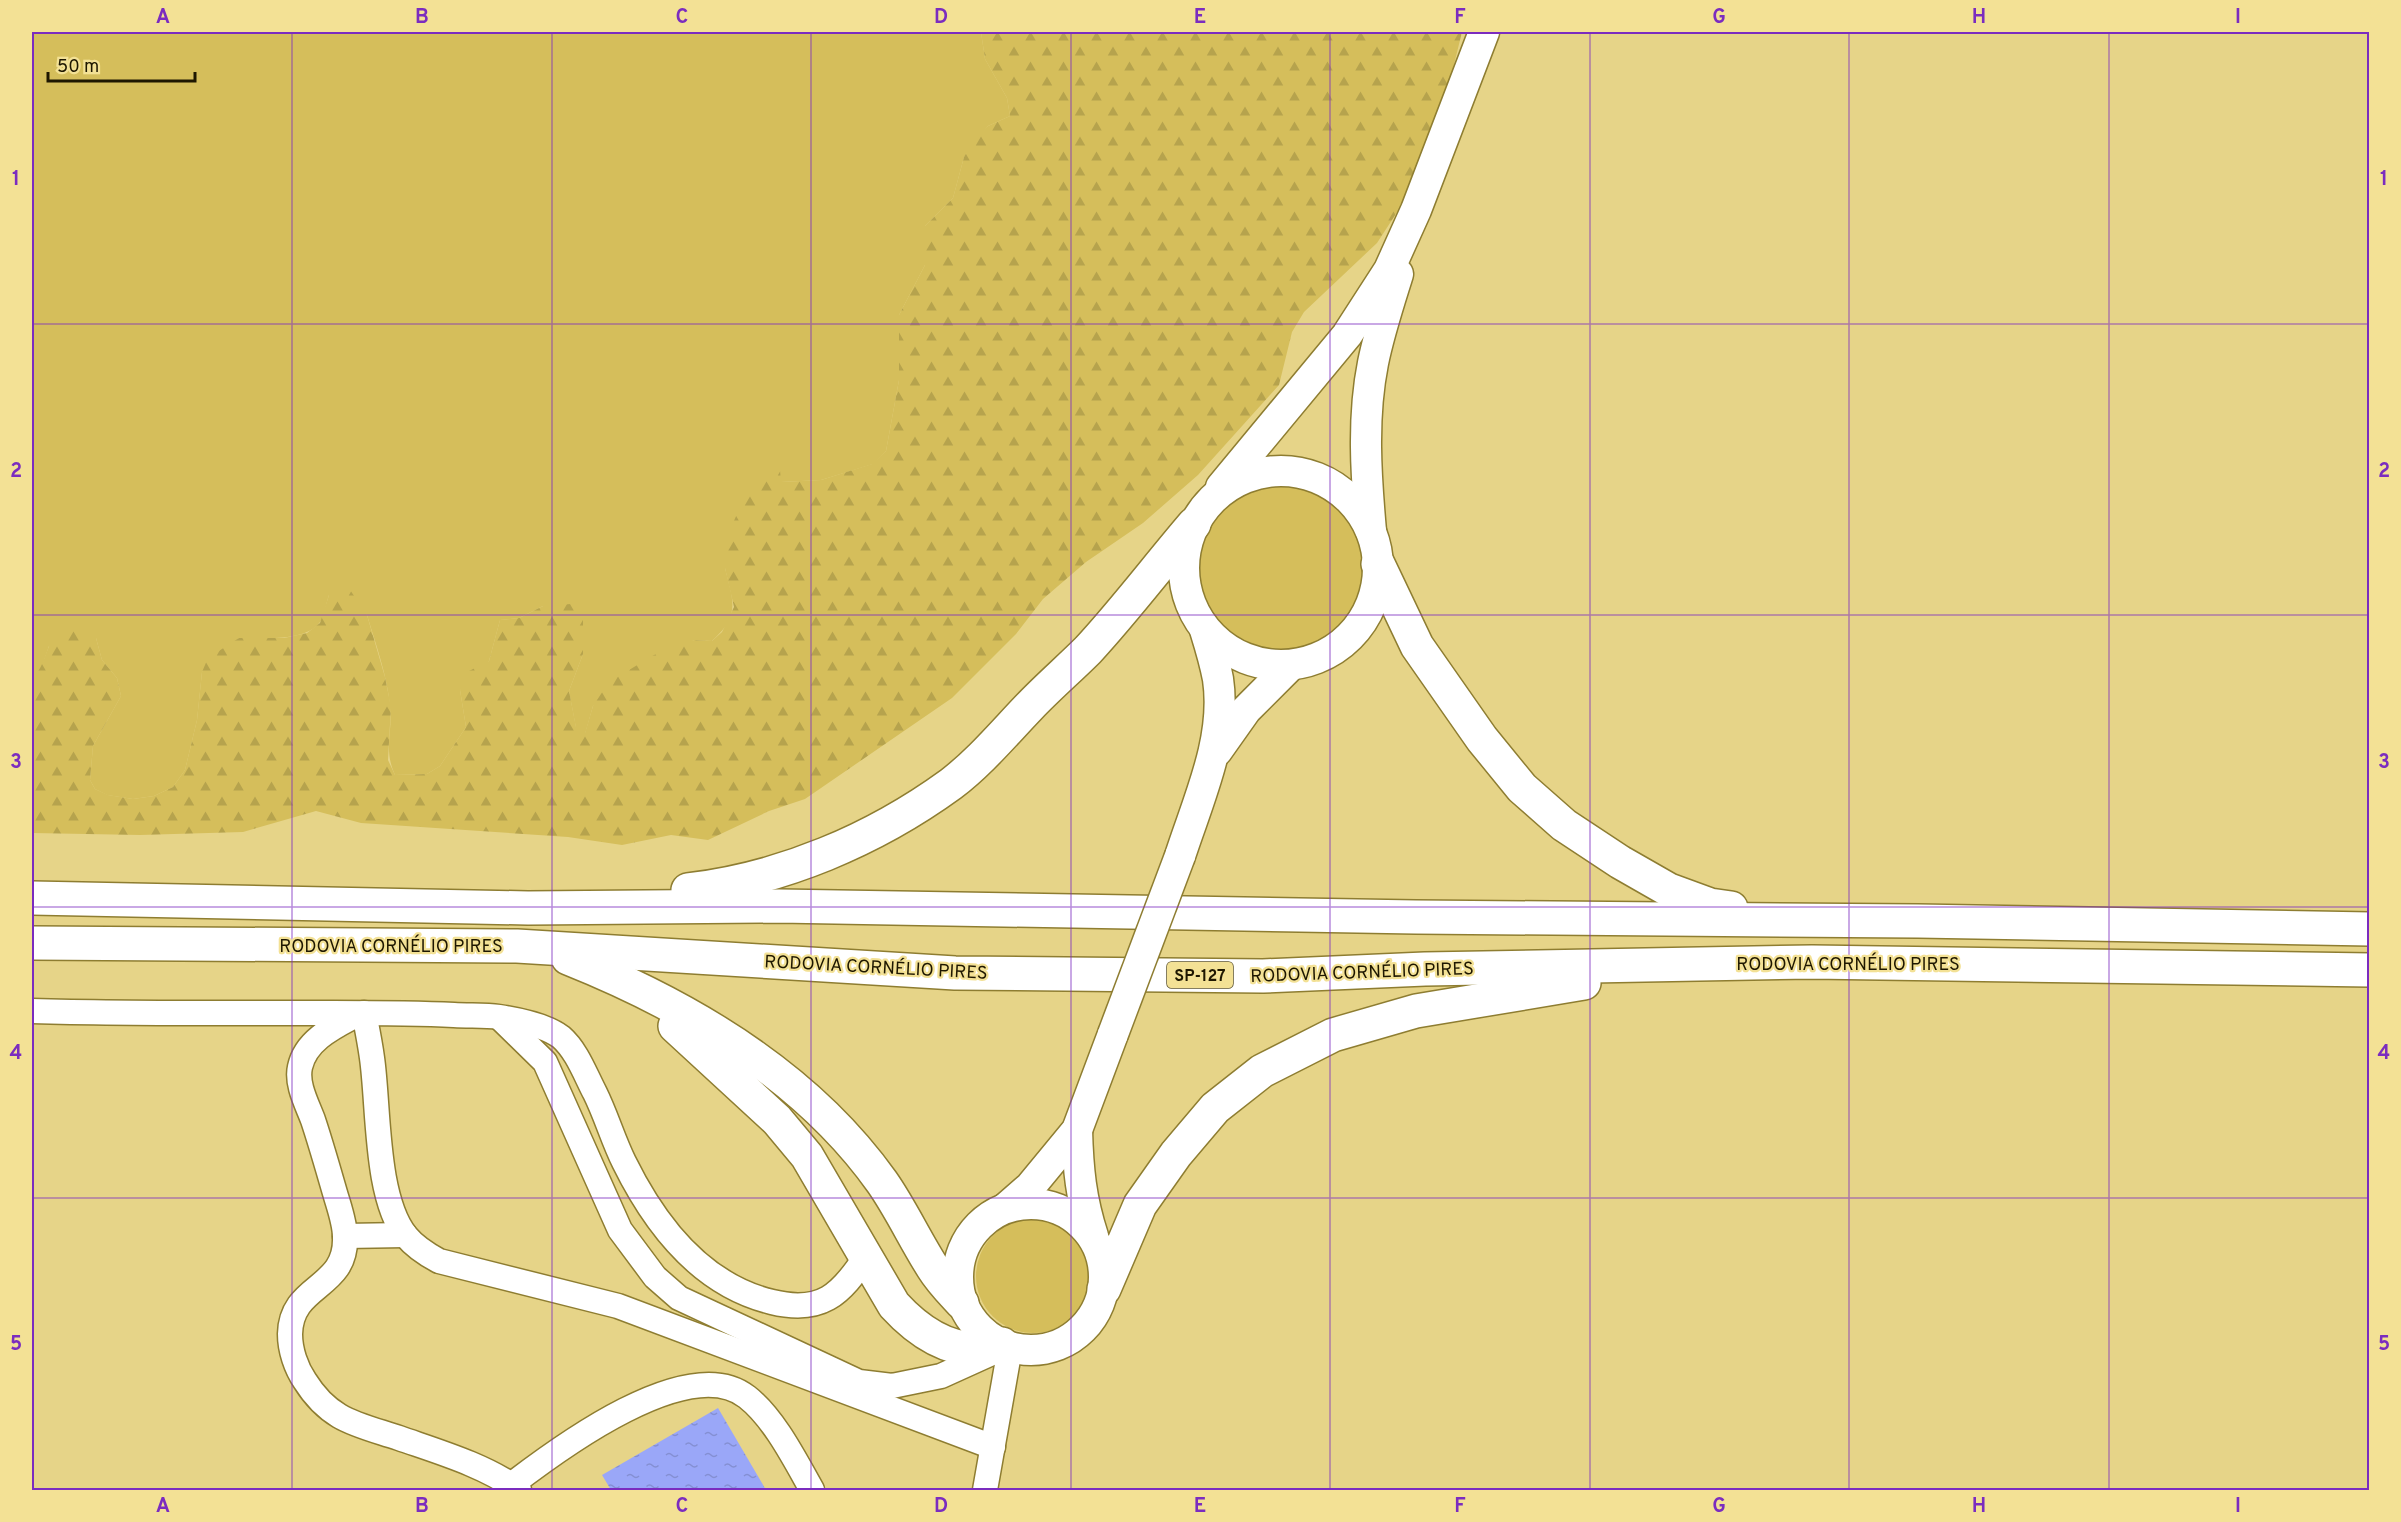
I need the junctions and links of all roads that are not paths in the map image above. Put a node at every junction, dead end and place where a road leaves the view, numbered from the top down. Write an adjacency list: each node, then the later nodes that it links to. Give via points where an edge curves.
1 (1484, 32): 2 (main road)
2 (1416, 210): 3 (main road, via 1389,270 1347,335); 4 (main road, via 1373,365 1366,476)
3 (1202, 513): 4 (main road, via 1236,481 1267,471 1300,472 1331,484 1356,506); 5 (main road, via 1185,551 1184,578 1191,606); 9 (highway, via 1088,649 976,762 903,815 792,867 727,885)
4 (1375, 550): 6 (main road, via 1375,594 1363,621 1343,643 1327,653); 10 (highway, via 1417,646 1482,739 1522,788 1564,825 1669,890 1710,906)
5 (1205, 630): 6 (main road, via 1229,651 1258,663); 7 (main road, via 1218,680 1220,708)
6 (1290, 666): 7 (main road, via 1246,710)
7 (1211, 759): 20 (main road, bridge, via 1180,856)
8 (32, 898): 9 (highway)
9 (528, 908): 10 (highway, via 779,906)
10 (1834, 922): 11 (highway)
11 (2370, 929)
12 (32, 943): 13 (highway, RODOVIA CORNÉLIO PIRES / SP-127)
13 (517, 946): 14 (highway, RODOVIA CORNÉLIO PIRES / SP-127, via 955,973 1263,976); 16 (highway, via 564,956)
14 (1707, 964): 15 (highway, RODOVIA CORNÉLIO PIRES / SP-127); 28 (highway, via 1416,1011 1333,1035 1262,1071 1215,1108 1176,1154 1140,1205)
15 (2370, 970)
16 (612, 976): 27 (highway, via 705,1052 777,1120 807,1156); 29 (highway, via 687,1014 780,1073 840,1129 882,1183 935,1271)
17 (32, 1011): 18 (street)
18 (362, 1013): 19 (street); 23 (street, via 372,1057 384,1175 390,1203); 24 (street, via 314,1043 304,1056 299,1076)
19 (499, 1017): 22 (street, via 546,1028 573,1051 604,1111 623,1161 652,1214); 26 (street, via 544,1062 620,1230)
20 (1077, 1131): 21 (main road, via 1030,1187); 25 (main road, via 1083,1205)
21 (1007, 1207): 25 (main road, via 1032,1203 1056,1207 1078,1220); 29 (main road, via 986,1218 969,1235 960,1257 957,1280)
22 (665, 1229): 26 (street); 27 (street, via 683,1251 725,1286 779,1304 804,1305 829,1299 848,1284)
23 (405, 1235): 24 (street); 31 (street, via 418,1249 439,1261 618,1306)
24 (345, 1236): 35 (street, via 341,1264 294,1311 290,1348 304,1381 323,1404 355,1425 465,1462)
25 (1094, 1239): 28 (main road, via 1101,1255)
26 (634, 1248): 33 (street, via 679,1298)
27 (866, 1256): 30 (highway, via 894,1305 920,1329 956,1345 978,1349)
28 (1104, 1289): 30 (main road, via 1095,1313 1079,1333 1057,1347 1032,1351)
29 (962, 1304): 30 (main road, via 972,1322 988,1337)
30 (1006, 1346): 33 (street, via 941,1376); 34 (street)
31 (732, 1347): 32 (street); 33 (street)
32 (721, 1384): 35 (street, via 673,1390 620,1412 562,1446); 36 (street, via 746,1396 766,1417)
33 (857, 1388): 34 (street)
34 (993, 1447): 37 (street)
35 (515, 1488)
36 (812, 1491)
37 (986, 1491)

